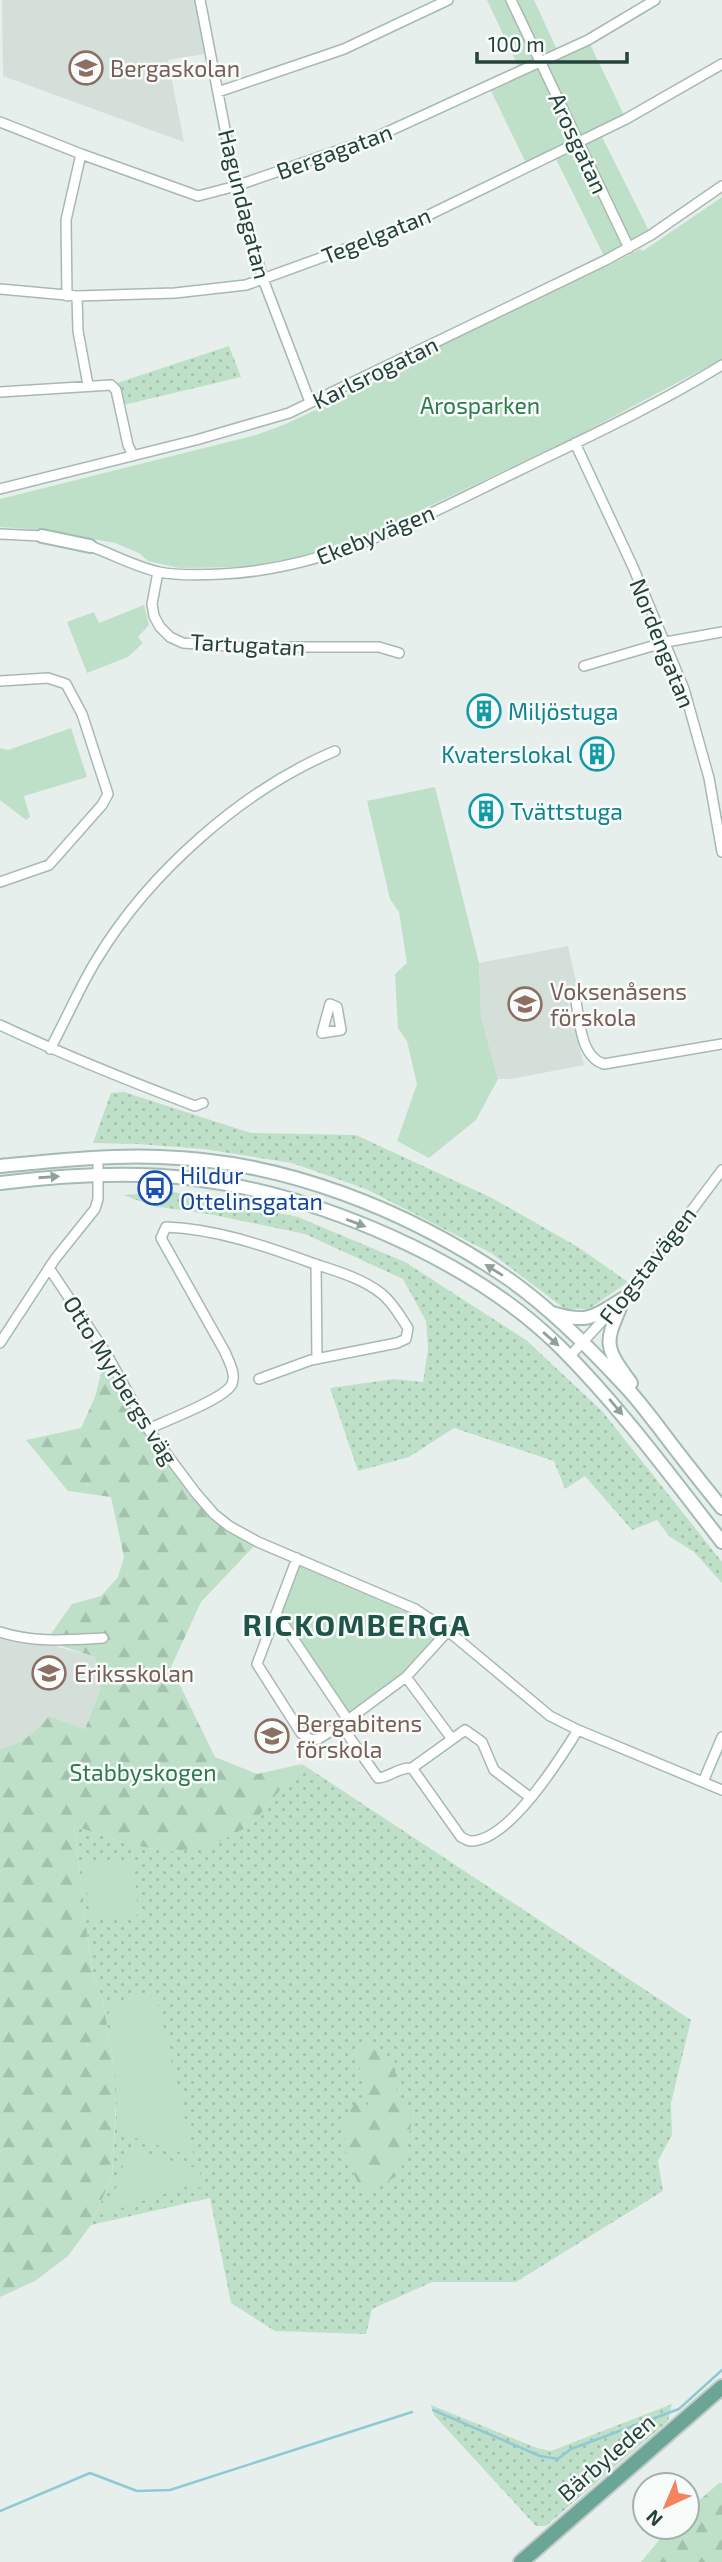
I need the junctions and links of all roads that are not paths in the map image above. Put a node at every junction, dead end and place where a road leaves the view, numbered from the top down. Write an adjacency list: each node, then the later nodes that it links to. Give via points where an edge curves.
1 (449, 0): 7 (street, via 344,49)
2 (511, 0): 5 (street, Arosgatan)
3 (655, 0): 5 (street, Bergagatan)
4 (203, 1): 7 (street, Hagundagatan)
5 (541, 63): 9 (street, Arosgatan); 11 (street, Bergagatan, via 374,138)
6 (722, 64): 9 (street, Tegelgatan)
7 (218, 92): 11 (street, Hagundagatan)
8 (0, 122): 10 (street, Bergagatan)
9 (578, 143): 13 (street, Arosgatan); 14 (street, Tegelgatan, via 400,229)
10 (82, 154): 11 (street, Bergagatan, via 198,196); 16 (street, via 66,220)
11 (236, 186): 14 (street, Hagundagatan)
12 (722, 187): 13 (street, Karlsrogatan)
13 (629, 248): 20 (street, Karlsrogatan)
14 (262, 279): 16 (street, Tegelgatan, via 176,293); 20 (street, Hagundagatan)
15 (0, 289): 16 (street, Tegelgatan)
16 (72, 296): 18 (street)
17 (722, 365): 21 (street, Ekebyvägen)
18 (89, 385): 19 (street); 22 (street, via 111,385 116,390)
19 (0, 392)
20 (310, 402): 22 (street, Karlsrogatan, via 254,424)
21 (575, 443): 27 (street, Ekebyvägen, via 343,551 247,572); 29 (street, Nordengatan)
22 (133, 456): 23 (street, Karlsrogatan)
23 (0, 489)
24 (0, 534): 25 (street, Ekebyvägen)
25 (42, 536): 26 (main road, Ekebyvägen)
26 (90, 546): 27 (street, Ekebyvägen)
27 (158, 572): 30 (street, Tartugatan, via 154,616 160,627 183,643 379,647)
28 (722, 632): 29 (street)
29 (666, 642): 31 (street); 34 (street, Nordengatan, via 699,738)
30 (399, 653)
31 (584, 666)
32 (0, 681): 35 (street, via 48,678 66,684 82,713 108,794 49,865)
33 (335, 751): 39 (street, via 266,788 165,872 125,917 96,960)
34 (722, 852)
35 (0, 882)
36 (576, 1002): 38 (street, via 588,1053 604,1064)
37 (0, 1025): 39 (street)
38 (722, 1044)
39 (50, 1049): 40 (street, via 195,1106)
40 (203, 1103)
41 (98, 1157): 42 (main road); 44 (street); 49 (main road, one-way to 41, via 511,1281 453,1245 337,1192 282,1174 222,1163)
42 (0, 1166)
43 (722, 1170): 48 (street, Flogstavägen)
44 (99, 1175): 45 (main road, one-way to 44); 47 (street, via 95,1209); 52 (main road, one-way to 52, via 223,1183 276,1195 353,1222 411,1246 490,1291)
45 (0, 1183)
46 (316, 1264): 53 (street); 53 (street, via 383,1295 408,1328 406,1339 397,1343); 55 (street, via 235,1238 166,1227 161,1238 225,1352 233,1371 232,1383 212,1400)
47 (49, 1268): 50 (street); 55 (street, Otto Myrbergs väg, via 106,1353)
48 (624, 1298): 49 (main road, via 589,1318); 51 (street, Flogstavägen); 56 (main road, via 608,1347 670,1432)
49 (548, 1312): 51 (main road)
50 (0, 1343)
51 (583, 1343): 52 (street, Flogstavägen); 56 (main road, via 625,1385)
52 (569, 1357): 58 (main road, one-way to 58)
53 (317, 1359): 54 (street)
54 (259, 1379)
55 (148, 1429): 59 (street, Otto Myrbergs väg, via 214,1514 239,1534)
56 (685, 1461): 57 (main road)
57 (722, 1508)
58 (722, 1542)
59 (297, 1558): 60 (street); 61 (street, Otto Myrbergs väg, via 415,1609)
60 (276, 1613): 65 (street); 65 (street, via 257,1664 301,1733 311,1740)
61 (448, 1631): 64 (street); 66 (street, Otto Myrbergs väg, via 551,1716)
62 (0, 1632): 63 (street, via 46,1642)
63 (103, 1638)
64 (406, 1677): 65 (street); 68 (street)
65 (344, 1722): 69 (street, via 378,1778)
66 (579, 1730): 70 (street, Otto Myrbergs väg); 72 (street)
67 (722, 1737): 70 (street)
68 (452, 1739): 69 (street); 72 (street, via 465,1730 474,1735 494,1770)
69 (412, 1768): 72 (street, via 461,1837 471,1841 506,1824)
70 (703, 1782): 71 (street, Otto Myrbergs väg)
71 (722, 1790)
72 (529, 1799)
73 (722, 2387): 75 (main road, Bärbyleden)
74 (722, 2398): 76 (main road, Bärbyleden)
75 (521, 2562)
76 (534, 2562)

